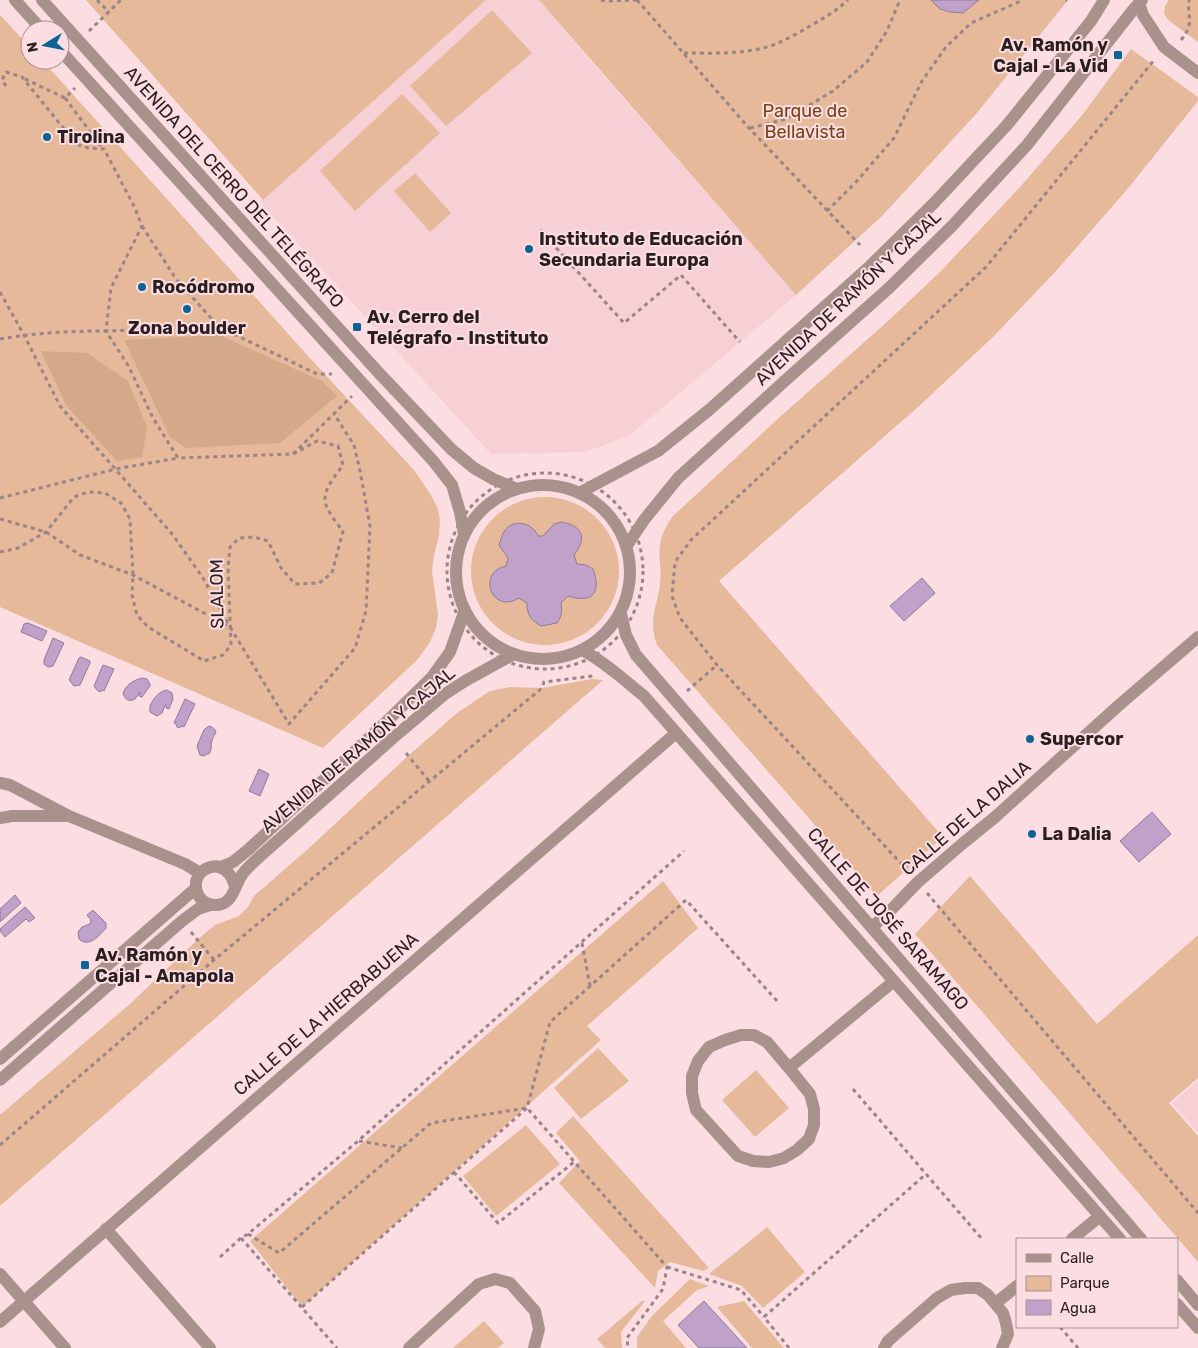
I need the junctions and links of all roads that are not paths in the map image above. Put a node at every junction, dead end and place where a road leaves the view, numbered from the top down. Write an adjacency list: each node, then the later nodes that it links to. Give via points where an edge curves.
1 (15, 0): 5 (street)
2 (42, 0): 8 (street, AVENIDA DEL CERRO DEL TELÉGRAFO, via 451,449 474,468)
3 (1104, 0): 9 (street, AVENIDA DE RAMÓN Y CAJAL, via 1091,21 1007,125 868,268 709,410 658,451)
4 (1140, 1): 7 (street, via 1143,15 1164,47); 11 (street, AVENIDA DE RAMÓN Y CAJAL, via 1027,145 958,219 889,288 678,478)
5 (33, 20)
6 (70, 61): 10 (street, AVENIDA DEL CERRO DEL TELÉGRAFO, via 434,462 452,486)
7 (1198, 73)
8 (517, 489): 9 (street, via 559,486); 10 (street, via 496,498 478,514)
9 (579, 493): 11 (street, via 606,512)
10 (464, 534): 13 (street, via 456,572)
11 (632, 539): 12 (street, via 628,590)
12 (621, 614): 15 (street); 26 (street, CALLE DE JOSÉ SARAMAGO, via 636,655)
13 (463, 615): 16 (street); 21 (street, AVENIDA DE RAMÓN Y CAJAL, via 450,652 432,677 249,849)
14 (1198, 637): 26 (street, CALLE DE LA DALIA, via 918,882)
15 (587, 653): 16 (street, via 548,659); 17 (street, CALLE DE JOSÉ SARAMAGO, via 644,696)
16 (509, 657): 23 (street, AVENIDA DE RAMÓN Y CAJAL, via 445,694 258,858)
17 (676, 733): 27 (street, CALLE DE JOSÉ SARAMAGO); 32 (street, CALLE DE LA HIERBABUENA)
18 (0, 783): 19 (street, via 10,785)
19 (69, 816): 20 (street); 22 (street)
20 (0, 818)
21 (221, 867): 22 (street, AVENIDA DE RAMÓN Y CAJAL, via 213,866); 23 (street, via 233,878)
22 (200, 873): 24 (street)
23 (235, 887): 25 (street, AVENIDA DE RAMÓN Y CAJAL, via 224,904)
24 (196, 888): 25 (street, via 198,896); 28 (street)
25 (210, 905): 30 (street, AVENIDA DE RAMÓN Y CAJAL, via 198,909 182,922)
26 (872, 927): 35 (street, CALLE DE JOSÉ SARAMAGO)
27 (894, 982): 29 (street); 31 (street, CALLE DE JOSÉ SARAMAGO)
28 (0, 1059)
29 (789, 1068): 29 (street, via 767,1042 754,1036 741,1035 709,1047 692,1076 696,1110 738,1156 769,1162 784,1158 809,1139 814,1125 810,1094)
30 (0, 1080)
31 (1100, 1216): 33 (street); 34 (street, CALLE DE JOSÉ SARAMAGO)
32 (106, 1229): 39 (street, CALLE DE LA HIERBABUENA); 46 (street)
33 (1073, 1238)
34 (1119, 1238)
35 (1140, 1238)
36 (0, 1274): 39 (street)
37 (1178, 1281): 42 (street)
38 (1016, 1287): 40 (street)
39 (24, 1302): 43 (street, CALLE DE LA HIERBABUENA); 45 (street)
40 (996, 1303): 49 (street, via 978,1288 950,1290 888,1341); 50 (street, via 1003,1313 1008,1334)
41 (1178, 1305): 44 (street)
42 (1198, 1305)
43 (0, 1322)
44 (1198, 1328)
45 (65, 1348)
46 (210, 1348)
47 (409, 1348): 48 (street, via 479,1284 496,1280 510,1284 535,1311 539,1329)
48 (534, 1348)
49 (884, 1348)
50 (1002, 1348)

